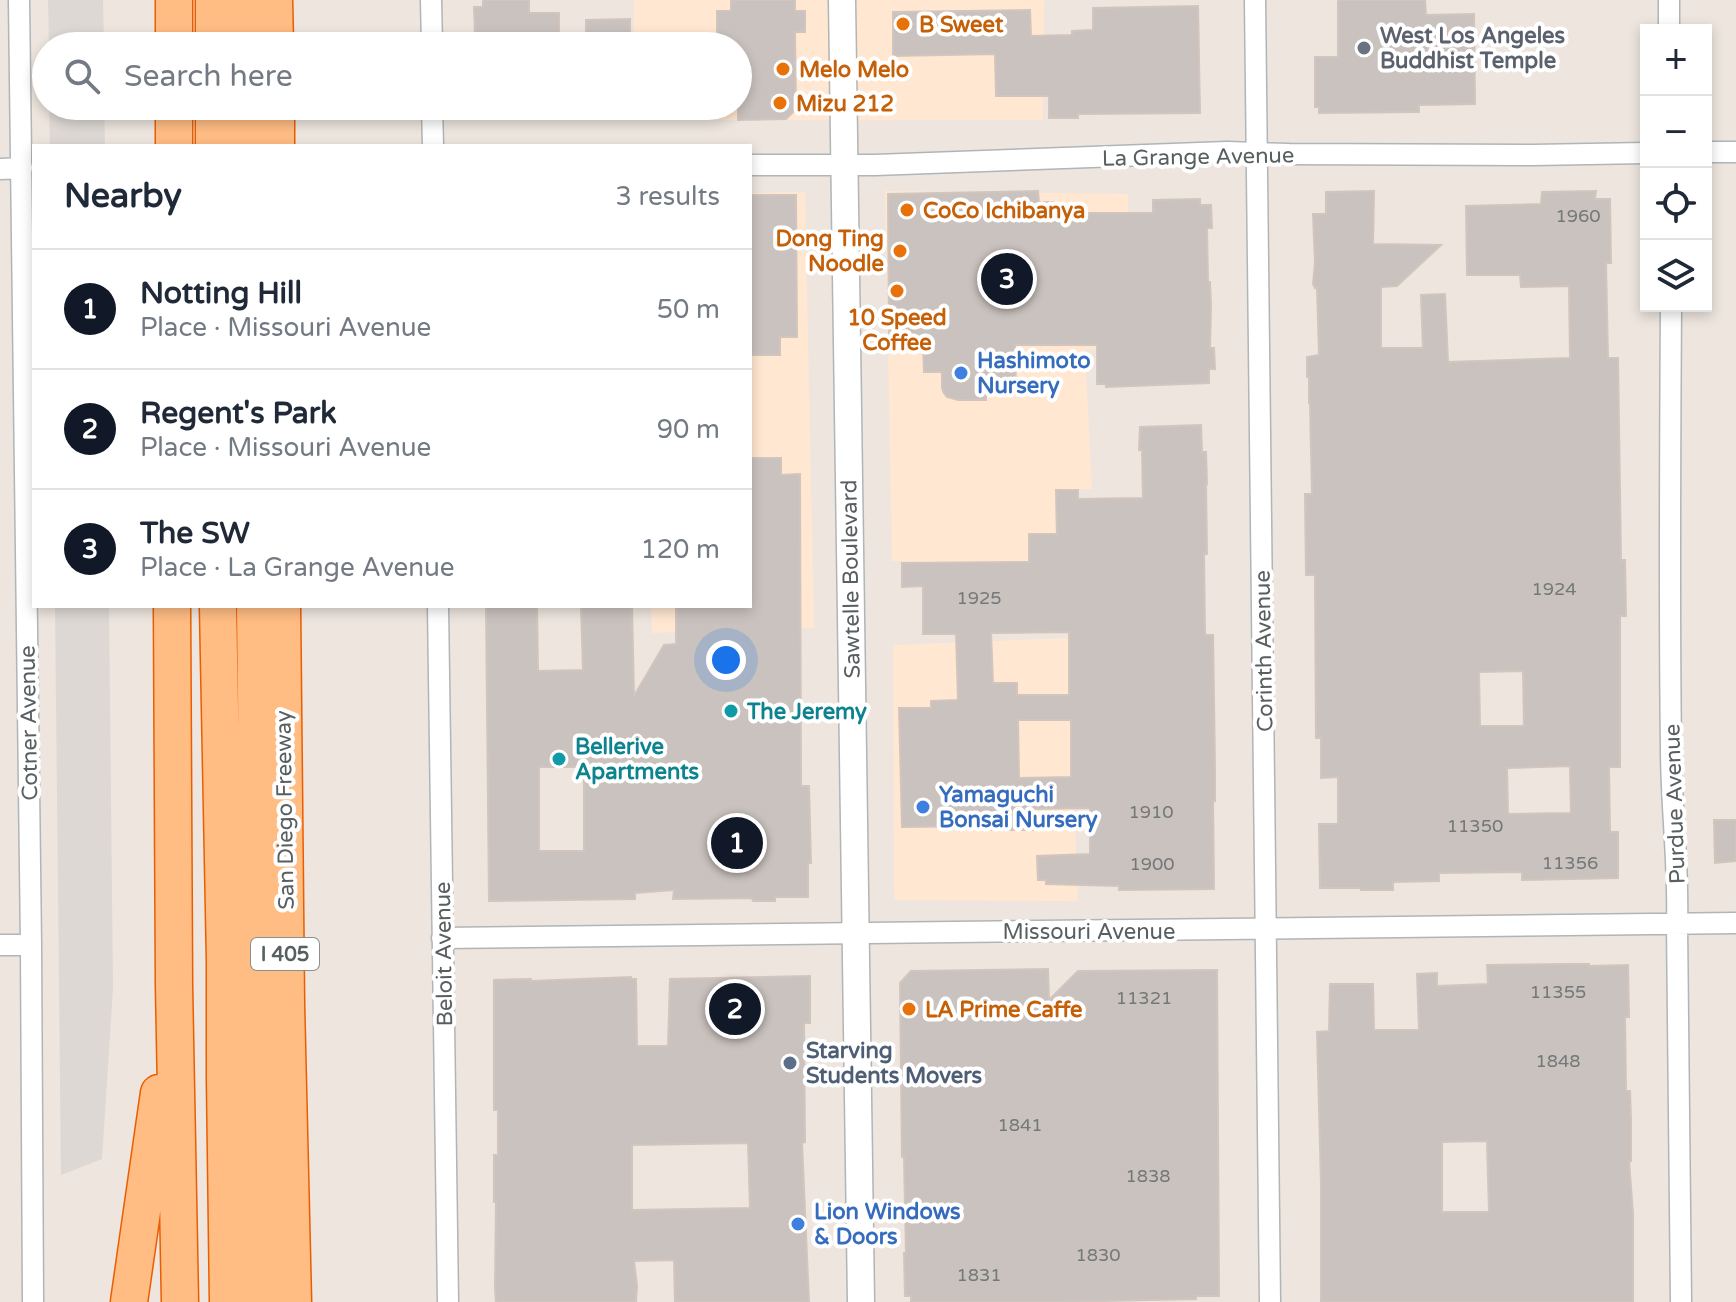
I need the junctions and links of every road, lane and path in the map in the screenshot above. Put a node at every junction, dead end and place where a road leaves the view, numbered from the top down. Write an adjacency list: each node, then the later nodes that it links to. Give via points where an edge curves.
1 (19, 0): 32 (street, Cotner Avenue)
2 (174, 0): 11 (highway)
3 (214, 0): 12 (highway)
4 (249, 0): 13 (highway)
5 (274, 0): 14 (highway)
6 (431, 0): 15 (street)
7 (842, 0): 31 (street, Sawtelle Boulevard)
8 (1255, 0): 29 (street, Corinth Avenue)
9 (1669, 0): 10 (street)
10 (1669, 24)
11 (174, 32)
12 (214, 32)
13 (249, 32)
14 (275, 32)
15 (432, 32)
16 (174, 120): 21 (highway)
17 (214, 120): 22 (highway)
18 (249, 120): 23 (highway)
19 (276, 120): 24 (highway)
20 (432, 120): 25 (street)
21 (174, 144)
22 (214, 144)
23 (249, 144)
24 (276, 144)
25 (433, 144)
26 (1712, 152): 27 (street)
27 (1736, 152)
28 (1640, 153): 29 (street, La Grange Avenue)
29 (1257, 154): 31 (street, La Grange Avenue); 42 (street, Corinth Avenue)
30 (752, 165): 31 (street, La Grange Avenue)
31 (845, 166): 43 (street, Sawtelle Boulevard)
32 (22, 168): 33 (street); 46 (street, Cotner Avenue)
33 (0, 169)
34 (1671, 312): 41 (street, Purdue Avenue, via 1671,764)
35 (172, 608): 47 (highway)
36 (218, 608): 51 (highway)
37 (255, 608): 52 (highway)
38 (282, 608): 53 (highway, San Diego Freeway / I 405)
39 (438, 608): 44 (street, Beloit Avenue)
40 (1736, 923): 41 (street, Missouri Avenue)
41 (1677, 924): 42 (street, Missouri Avenue); 57 (street, Purdue Avenue)
42 (1266, 930): 43 (street, Missouri Avenue); 56 (street, Corinth Avenue)
43 (855, 933): 44 (street, Missouri Avenue); 55 (street, Sawtelle Boulevard)
44 (442, 938): 54 (street, Beloit Avenue)
45 (0, 945): 46 (street)
46 (31, 945): 48 (street, Cotner Avenue)
47 (174, 985): 49 (highway); 50 (highway)
48 (33, 1302)
49 (129, 1302)
50 (180, 1302)
51 (228, 1302)
52 (263, 1302)
53 (293, 1302)
54 (448, 1302)
55 (861, 1302)
56 (1270, 1302)
57 (1681, 1302)

